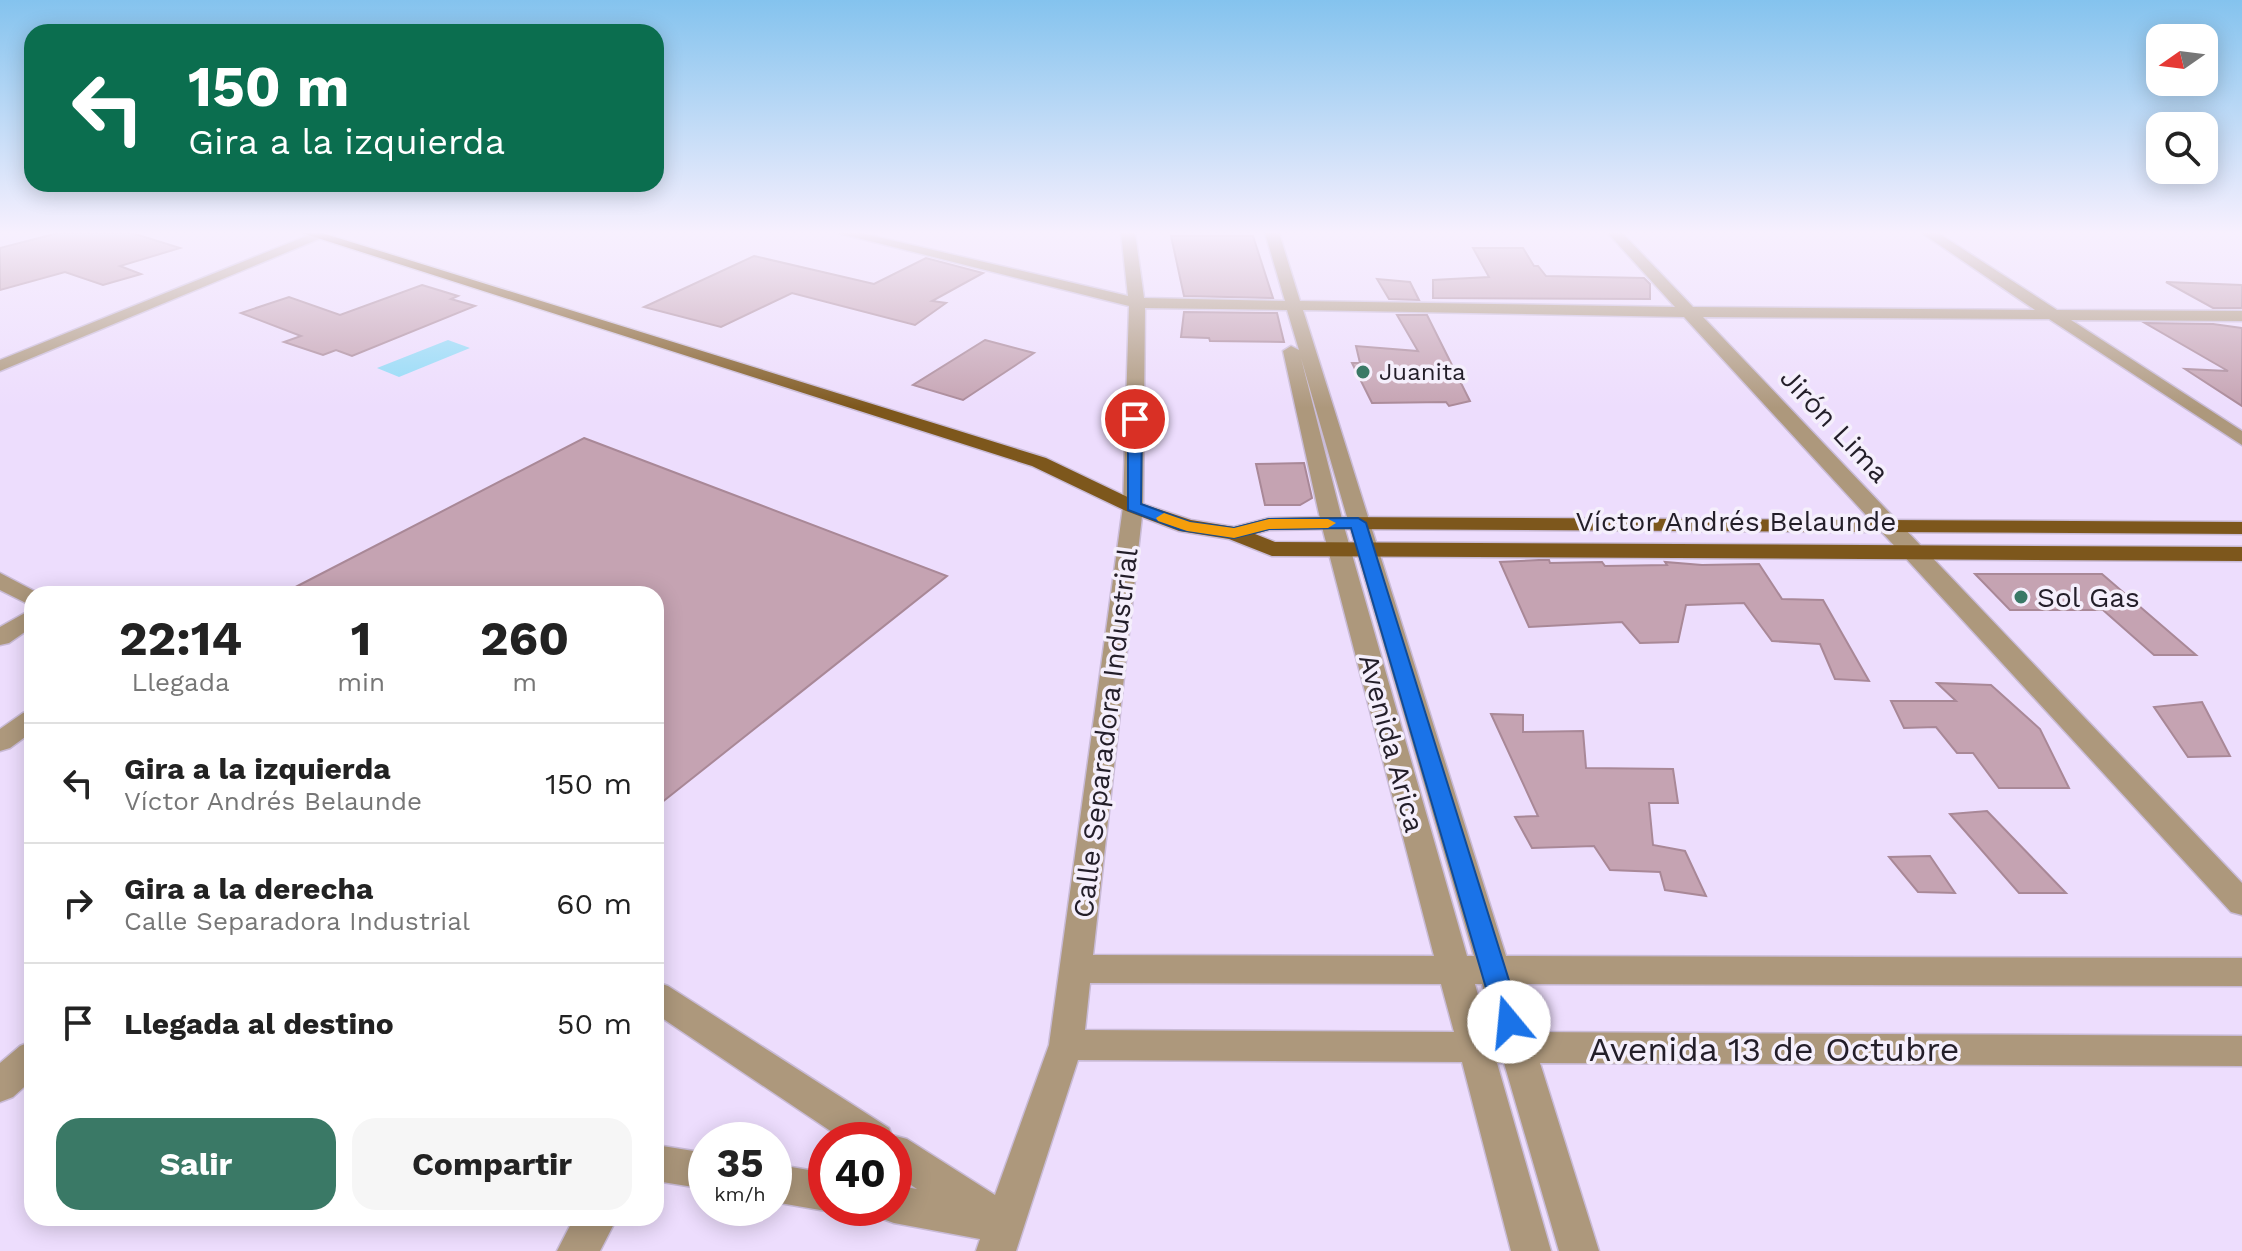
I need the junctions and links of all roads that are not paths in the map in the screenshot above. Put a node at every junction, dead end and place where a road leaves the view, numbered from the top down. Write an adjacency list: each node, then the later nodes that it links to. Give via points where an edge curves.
1 (178, 291): 14 (street)
2 (496, 291): 16 (main road, Víctor Andrés Belaunde, via 1039,462)
3 (1089, 291): 9 (street)
4 (1136, 291): 9 (street, Calle Separadora Industrial)
5 (1281, 291): 10 (street, Avenida Arica)
6 (1284, 291): 10 (street, Avenida Arica)
7 (1670, 291): 11 (street, Jirón Lima)
8 (2017, 291): 12 (street)
9 (1137, 303): 10 (street); 16 (street, Calle Separadora Industrial)
10 (1287, 307): 11 (street); 17 (street, Avenida Arica)
11 (1689, 312): 12 (street); 18 (street, Jirón Lima)
12 (2053, 315): 13 (street); 15 (street)
13 (2242, 316)
14 (0, 366)
15 (2242, 439)
16 (1133, 507): 20 (main road, Víctor Andrés Belaunde, via 1187,526); 31 (street, Calle Separadora Industrial)
17 (1345, 523): 18 (main road, Víctor Andrés Belaunde); 20 (main road, Víctor Andrés Belaunde, via 1269,524); 21 (street, Avenida Arica)
18 (1887, 524): 19 (main road, Víctor Andrés Belaunde); 22 (street, Jirón Lima)
19 (2242, 528)
20 (1234, 533): 21 (main road, Víctor Andrés Belaunde, via 1272,549)
21 (1354, 551): 22 (main road, Víctor Andrés Belaunde); 32 (street, Avenida Arica); 33 (street, Avenida Arica)
22 (1912, 551): 23 (main road, Víctor Andrés Belaunde); 30 (street, Jirón Lima)
23 (2242, 554)
24 (0, 580): 25 (street)
25 (24, 594)
26 (24, 622): 27 (street)
27 (0, 638)
28 (24, 725): 29 (street)
29 (0, 742)
30 (2242, 903)
31 (1075, 969): 32 (street); 36 (street, Calle Separadora Industrial)
32 (1454, 970): 33 (street); 37 (street, Avenida Arica)
33 (1493, 971): 34 (street); 38 (street, Avenida Arica)
34 (2242, 972)
35 (664, 1001): 40 (street)
36 (1066, 1045): 37 (street, Avenida 13 de Octubre); 46 (street, Calle Separadora Industrial)
37 (1475, 1047): 38 (street, Avenida 13 de Octubre); 48 (street, Avenida Arica)
38 (1516, 1047): 39 (street, Avenida 13 de Octubre); 49 (street, Avenida Arica)
39 (2242, 1051)
40 (848, 1122)
41 (664, 1164): 43 (street)
42 (912, 1166): 46 (street)
43 (688, 1168)
44 (912, 1210): 46 (street)
45 (592, 1226): 47 (street)
46 (1000, 1237)
47 (577, 1251)
48 (1531, 1251)
49 (1579, 1251)

